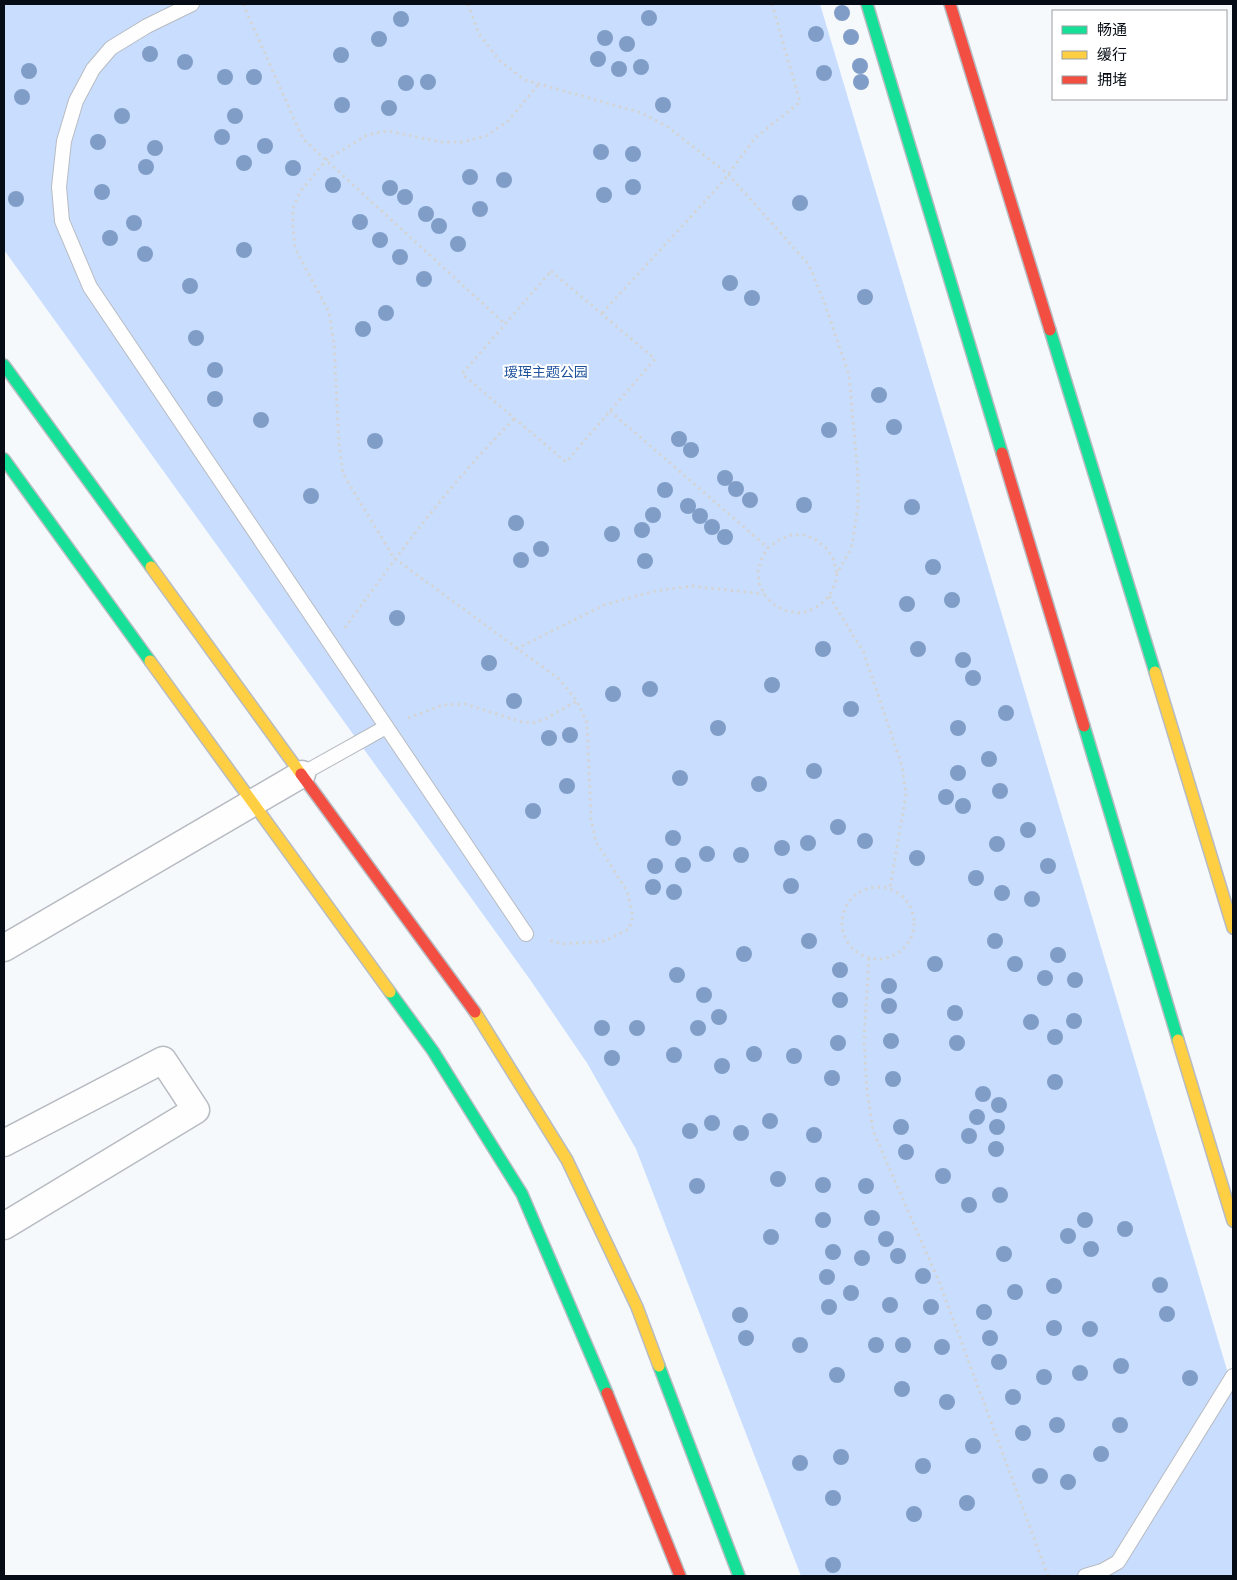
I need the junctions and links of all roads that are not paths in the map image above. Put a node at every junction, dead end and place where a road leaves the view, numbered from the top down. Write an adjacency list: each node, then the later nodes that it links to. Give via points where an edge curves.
1 (192, 4): 6 (lane, via 111,48 92,69 76,101 64,141 59,187 62,220 90,287)
2 (867, 4): 13 (main road)
3 (950, 4): 9 (main road)
4 (4, 365): 7 (main road)
5 (4, 458): 8 (main road)
6 (386, 727): 7 (lane); 10 (lane)
7 (302, 774): 8 (street); 17 (main road, via 478,1016 567,1160 637,1308)
8 (254, 803): 11 (street); 16 (main road, via 433,1050 522,1194 586,1342)
9 (1233, 928)
10 (526, 934)
11 (4, 948)
12 (4, 1144): 14 (street, via 163,1060 196,1110)
13 (1233, 1221)
14 (4, 1226)
15 (1233, 1376): 18 (lane, via 1118,1562 1102,1572)
16 (680, 1576)
17 (739, 1576)
18 (1085, 1576)

